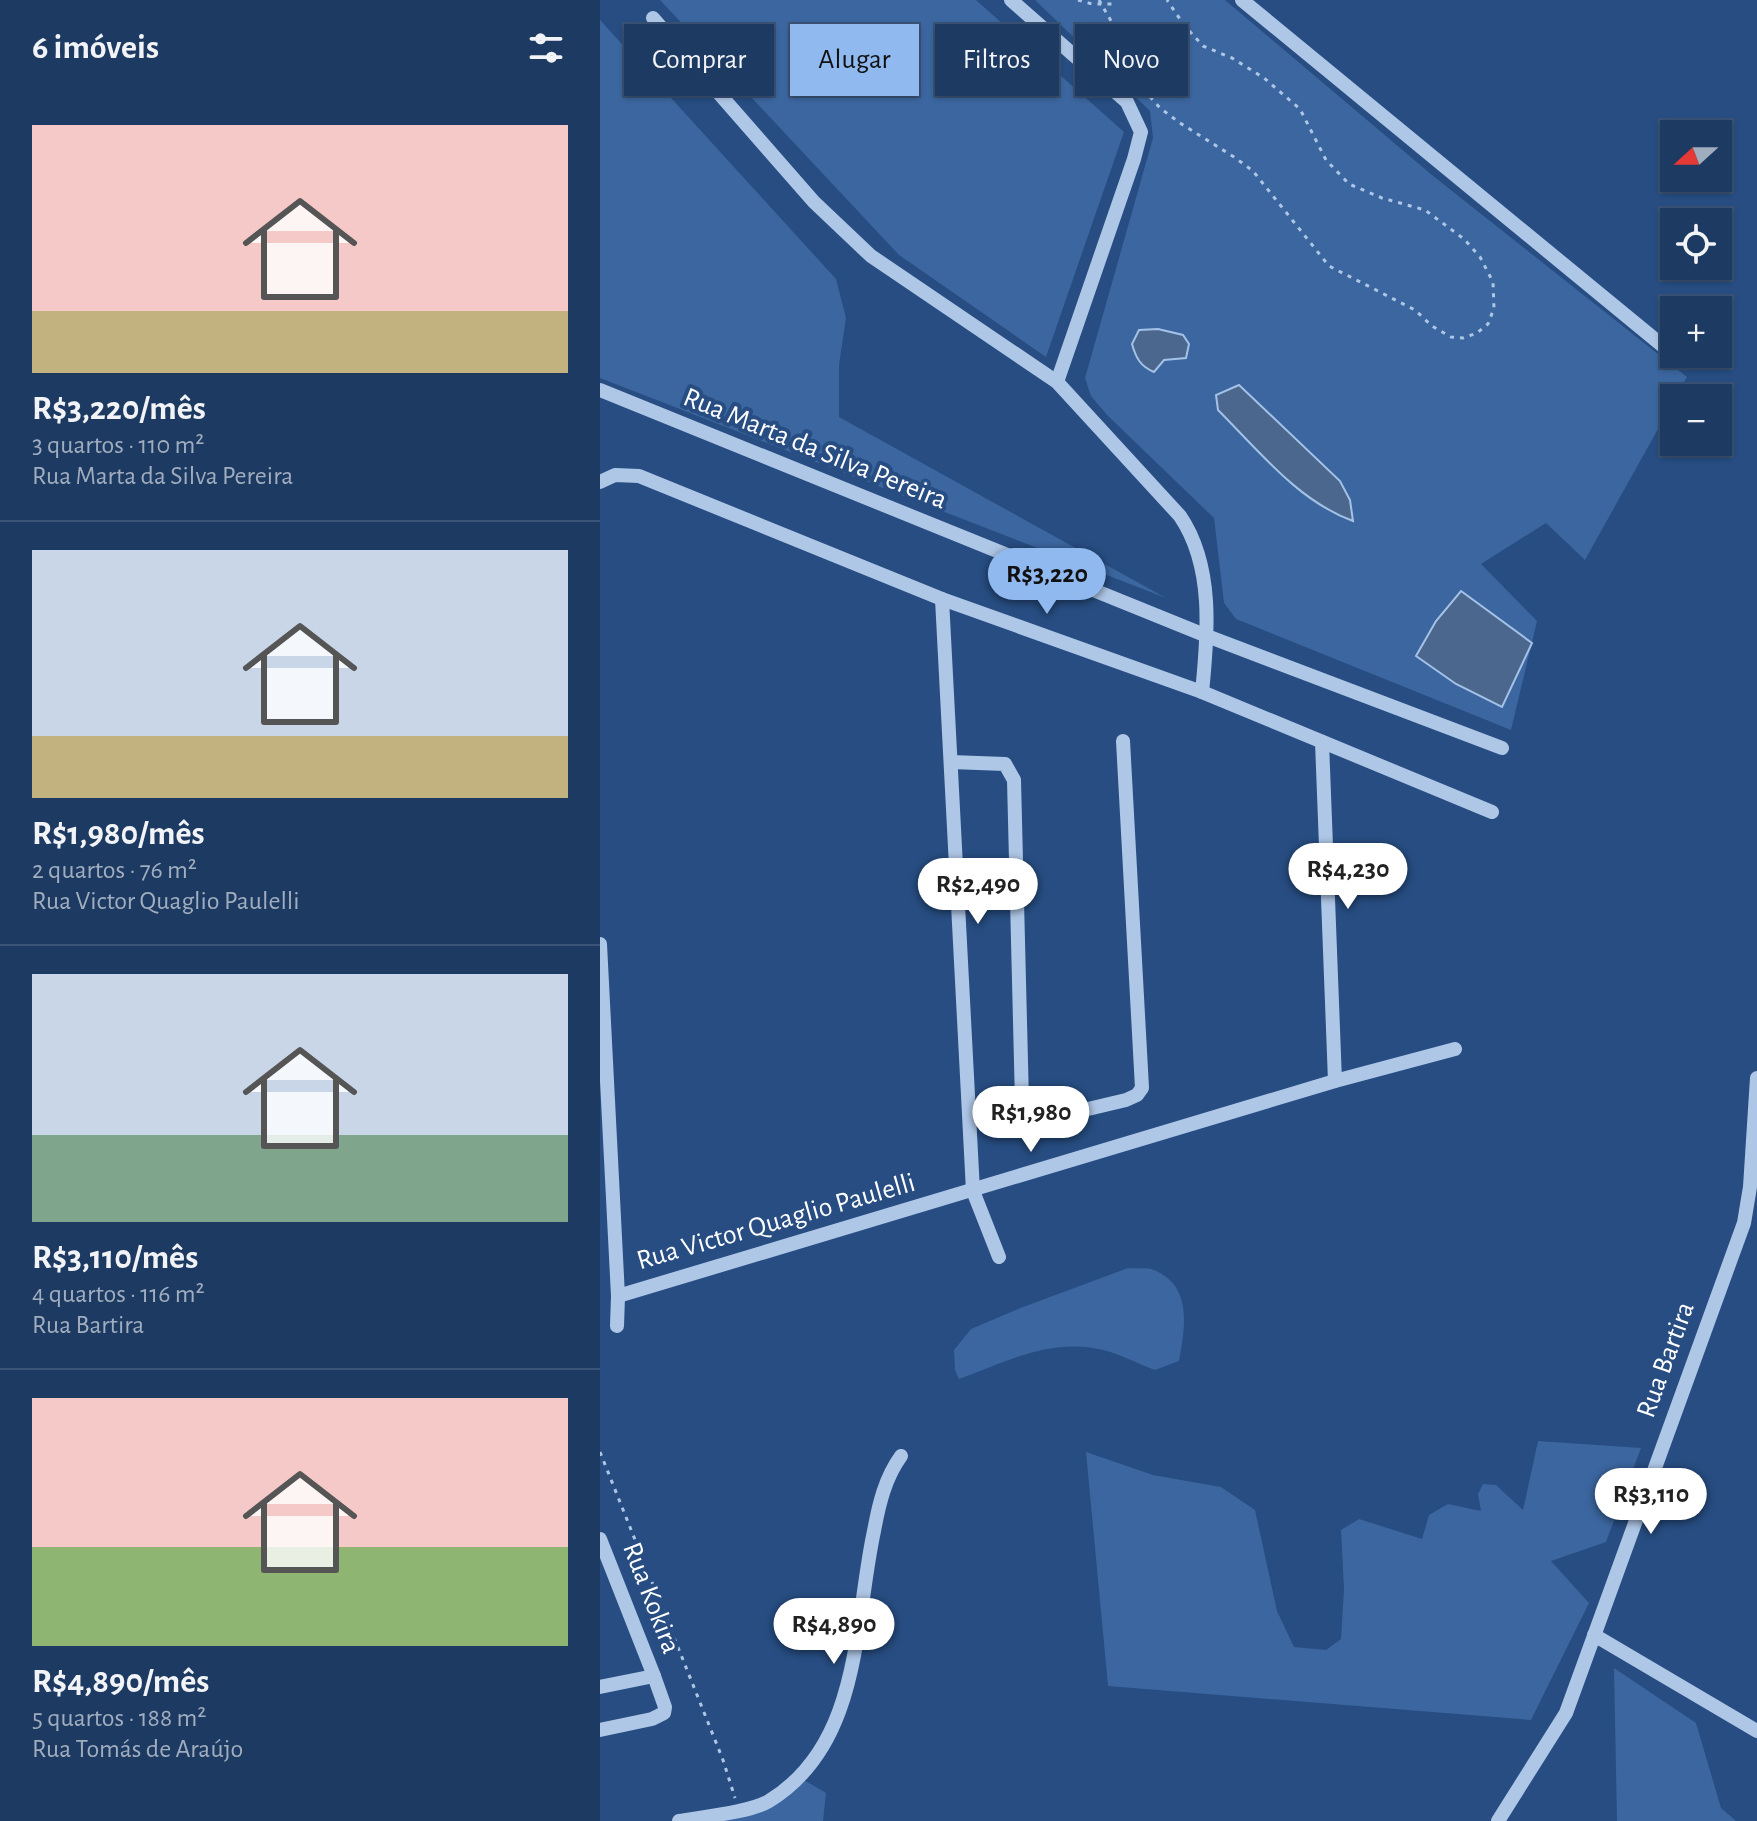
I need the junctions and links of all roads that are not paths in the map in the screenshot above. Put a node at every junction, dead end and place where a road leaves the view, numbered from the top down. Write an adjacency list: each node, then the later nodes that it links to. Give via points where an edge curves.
1 (1011, 0): 5 (street, via 1127,102 1141,132)
2 (1242, 0): 4 (street)
3 (653, 18): 5 (street, via 814,202 871,256)
4 (1660, 344)
5 (1057, 382): 9 (street, via 1191,533 1200,553)
6 (600, 390): 9 (street, Rua Marta da Silva Pereira)
7 (600, 482): 8 (street, via 615,475 639,476)
8 (942, 599): 10 (street); 14 (street)
9 (1207, 636): 10 (street); 13 (street, Rua Marta da Silva Pereira)
10 (1202, 692): 12 (street)
11 (1123, 741): 14 (street, via 1142,1088 1126,1100 1046,1119 1025,1113 1022,1102 1014,780 1005,764)
12 (1322, 742): 15 (street); 19 (street)
13 (1502, 748)
14 (951, 762): 20 (street)
15 (1492, 812)
16 (600, 944): 22 (street)
17 (1455, 1049): 19 (street, Rua Victor Quaglio Paulelli)
18 (1757, 1078): 28 (street, Rua Bartira, via 1744,1223)
19 (1335, 1081): 20 (street, Rua Victor Quaglio Paulelli)
20 (973, 1191): 21 (street); 22 (street, Rua Victor Quaglio Paulelli)
21 (999, 1257)
22 (618, 1296): 23 (street)
23 (617, 1326)
24 (901, 1456): 33 (street, via 890,1472 877,1518 856,1659 822,1749 767,1803)
25 (601, 1543): 26 (street, Rua Kokira)
26 (616, 1583): 27 (street); 29 (street, Rua Kokira)
27 (600, 1586)
28 (1594, 1635): 32 (street); 34 (street, Rua Bartira, via 1566,1713)
29 (654, 1676): 30 (street, Rua Kokira); 31 (street, Rua Kokira, via 665,1707 660,1717)
30 (600, 1687)
31 (600, 1730)
32 (1757, 1731)
33 (679, 1821)
34 (1498, 1821)

